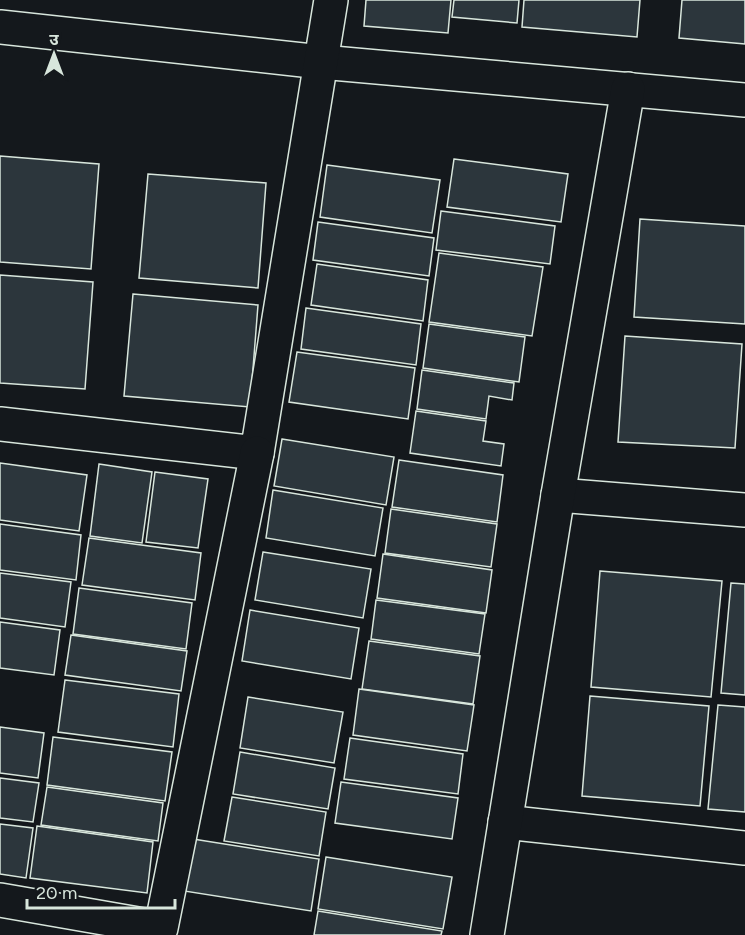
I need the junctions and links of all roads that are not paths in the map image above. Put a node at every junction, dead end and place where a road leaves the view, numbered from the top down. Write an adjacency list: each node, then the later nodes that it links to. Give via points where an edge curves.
1 (331, 0): 3 (street)
2 (7, 19): 3 (street)
3 (321, 62): 4 (street); 7 (street)
4 (628, 89): 5 (street); 8 (street)
5 (745, 100)
6 (0, 424): 7 (street)
7 (257, 453): 12 (street, via 161,928)
8 (558, 495): 9 (street); 10 (street)
9 (745, 510)
10 (505, 822): 11 (street); 13 (street)
11 (745, 848)
12 (0, 900)
13 (487, 935)

